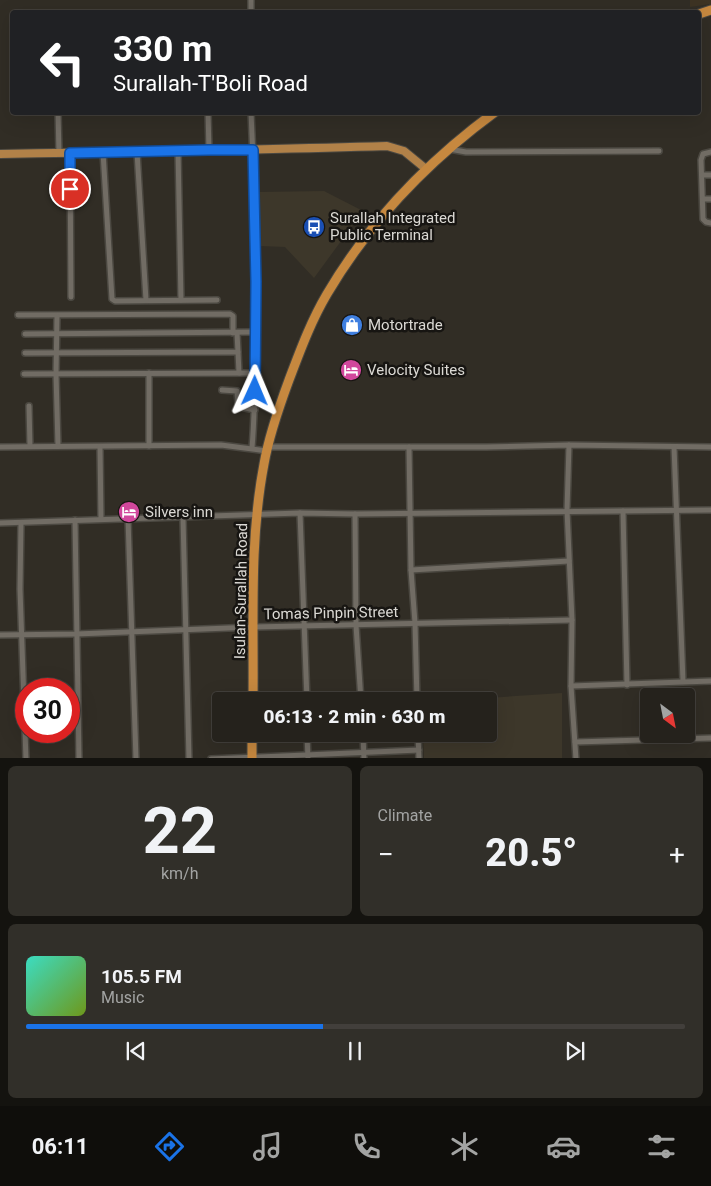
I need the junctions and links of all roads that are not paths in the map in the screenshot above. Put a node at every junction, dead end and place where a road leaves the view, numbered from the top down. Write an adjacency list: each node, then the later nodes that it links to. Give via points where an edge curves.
1 (58, 115): 13 (street)
2 (208, 115): 6 (street)
3 (251, 115): 7 (street)
4 (491, 115): 5 (highway, Isulan-Surallah Road)
5 (448, 149): 9 (street, via 475,152); 16 (highway, Isulan-Surallah Road)
6 (209, 150): 7 (main road); 8 (main road)
7 (253, 150): 16 (main road, via 387,146 404,151); 28 (street)
8 (178, 151): 11 (main road); 24 (street)
9 (659, 151)
10 (103, 152): 11 (main road); 14 (main road); 23 (street, via 111,298 114,301)
11 (137, 152): 23 (street)
12 (711, 152): 17 (street, via 702,156)
13 (59, 153): 14 (main road); 15 (main road)
14 (70, 153): 22 (street)
15 (0, 154)
16 (426, 169): 53 (highway, Isulan-Surallah Road, via 374,224 326,295 302,346)
17 (702, 175): 18 (street); 20 (street)
18 (711, 175)
19 (711, 199): 20 (street)
20 (703, 200): 21 (street, via 703,219)
21 (711, 223)
22 (71, 297)
23 (146, 300): 24 (street)
24 (181, 300): 25 (street)
25 (217, 300)
26 (18, 315): 27 (street)
27 (57, 316): 29 (street, via 230,314 234,316); 31 (street)
28 (256, 332): 29 (street); 37 (street)
29 (235, 333): 31 (street); 32 (street)
30 (25, 334): 31 (street)
31 (56, 335): 34 (street)
32 (238, 352): 34 (street); 36 (street)
33 (25, 354): 34 (street)
34 (56, 354): 39 (street)
35 (149, 373): 36 (street); 39 (street); 46 (street)
36 (239, 373): 37 (street)
37 (256, 373): 42 (street)
38 (24, 374): 39 (street)
39 (56, 374): 45 (street)
40 (222, 390): 42 (street, via 236,392 240,407)
41 (29, 406): 44 (street)
42 (255, 410): 52 (street)
43 (569, 445): 48 (street); 49 (street); 54 (street)
44 (30, 446): 45 (street); 51 (street)
45 (58, 446): 47 (street)
46 (149, 446): 47 (street); 52 (street)
47 (100, 447): 63 (street)
48 (409, 447): 53 (street); 59 (street)
49 (674, 447): 50 (street); 55 (street)
50 (711, 447)
51 (0, 448)
52 (252, 448): 53 (street)
53 (267, 449): 61 (highway, Isulan-Surallah Road)
54 (567, 510): 57 (street); 59 (street); 68 (street)
55 (677, 510): 56 (street); 57 (street); 80 (street)
56 (711, 510)
57 (623, 511): 82 (street)
58 (300, 513): 60 (street); 61 (street); 73 (street)
59 (409, 513): 60 (street); 69 (street)
60 (355, 514): 72 (street)
61 (257, 515): 62 (street); 74 (highway, Isulan-Surallah Road)
62 (183, 518): 64 (street); 75 (street)
63 (101, 519): 64 (street); 65 (street)
64 (128, 519): 76 (street)
65 (74, 520): 67 (street); 78 (street)
66 (0, 523): 67 (street)
67 (21, 523): 77 (street)
68 (569, 562): 69 (street); 70 (street)
69 (411, 570): 71 (street)
70 (572, 620): 71 (street, Tomas Pinpin Street); 83 (street)
71 (415, 623): 72 (street, Tomas Pinpin Street); 87 (street)
72 (356, 625): 73 (street, Tomas Pinpin Street); 86 (street)
73 (305, 626): 74 (street, Tomas Pinpin Street); 85 (street)
74 (254, 627): 75 (street, Tomas Pinpin Street); 84 (highway, Isulan-Surallah Road)
75 (186, 630): 76 (street, Tomas Pinpin Street); 100 (street)
76 (131, 632): 78 (street, Tomas Pinpin Street); 99 (street)
77 (21, 634): 78 (street, Tomas Pinpin Street); 79 (street, Tomas Pinpin Street); 97 (street)
78 (76, 634): 98 (street)
79 (0, 635)
80 (683, 681): 81 (street); 82 (street)
81 (711, 681)
82 (626, 685): 83 (street)
83 (571, 686): 93 (street)
84 (253, 692)
85 (306, 692)
86 (360, 692)
87 (417, 692)
88 (711, 738): 93 (street)
89 (252, 742): 102 (highway)
90 (307, 742): 96 (street)
91 (363, 742): 95 (street)
92 (418, 742): 94 (street)
93 (575, 742): 105 (street)
94 (419, 750): 95 (street); 104 (street)
95 (364, 752): 96 (street); 103 (street)
96 (308, 757): 102 (street)
97 (26, 758)
98 (79, 758)
99 (136, 758)
100 (189, 758)
101 (211, 758): 102 (street)
102 (252, 758)
103 (364, 758)
104 (419, 758)
105 (576, 758)

